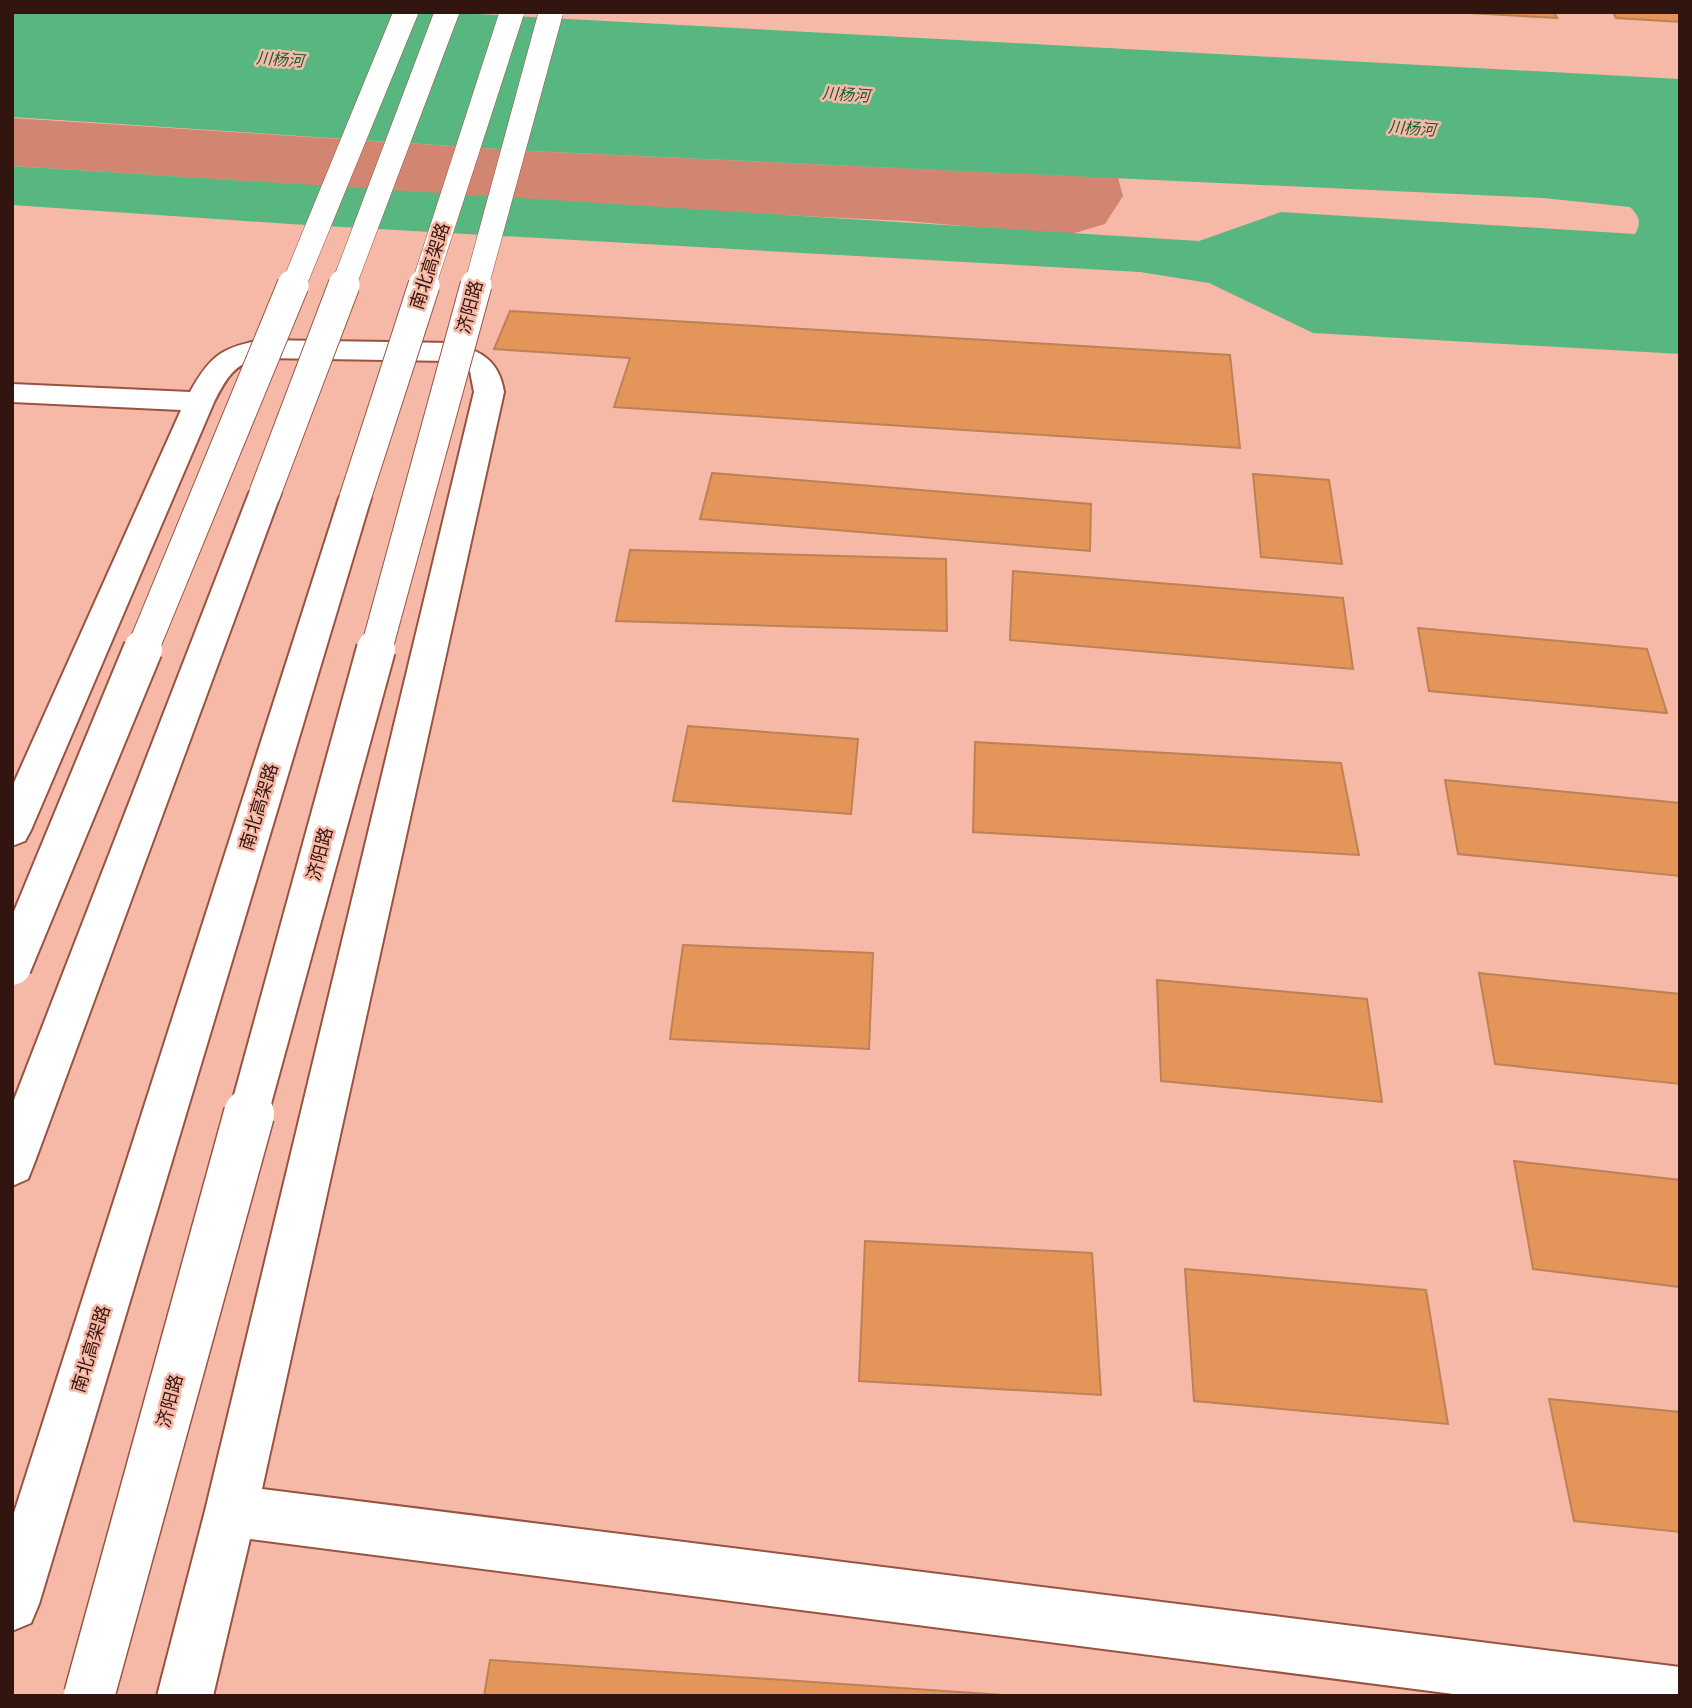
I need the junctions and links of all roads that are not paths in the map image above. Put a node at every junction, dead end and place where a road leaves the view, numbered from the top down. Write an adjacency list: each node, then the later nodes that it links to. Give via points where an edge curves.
1 (406, 12): 9 (main road, bridge)
2 (447, 12): 10 (main road, bridge)
3 (512, 12): 12 (main road, 南北高架路, bridge, via 355,498)
4 (551, 12): 14 (main road, 济阳路, bridge)
5 (12, 393): 6 (main road)
6 (199, 402): 7 (main road); 11 (main road, via 219,366 238,352 261,349 452,352 475,359 487,373 489,392)
7 (22, 786): 8 (main road)
8 (12, 830)
9 (12, 967)
10 (12, 1164)
11 (231, 1511): 13 (main road); 15 (main road)
12 (12, 1604)
13 (1680, 1695)
14 (89, 1696)
15 (185, 1696)

